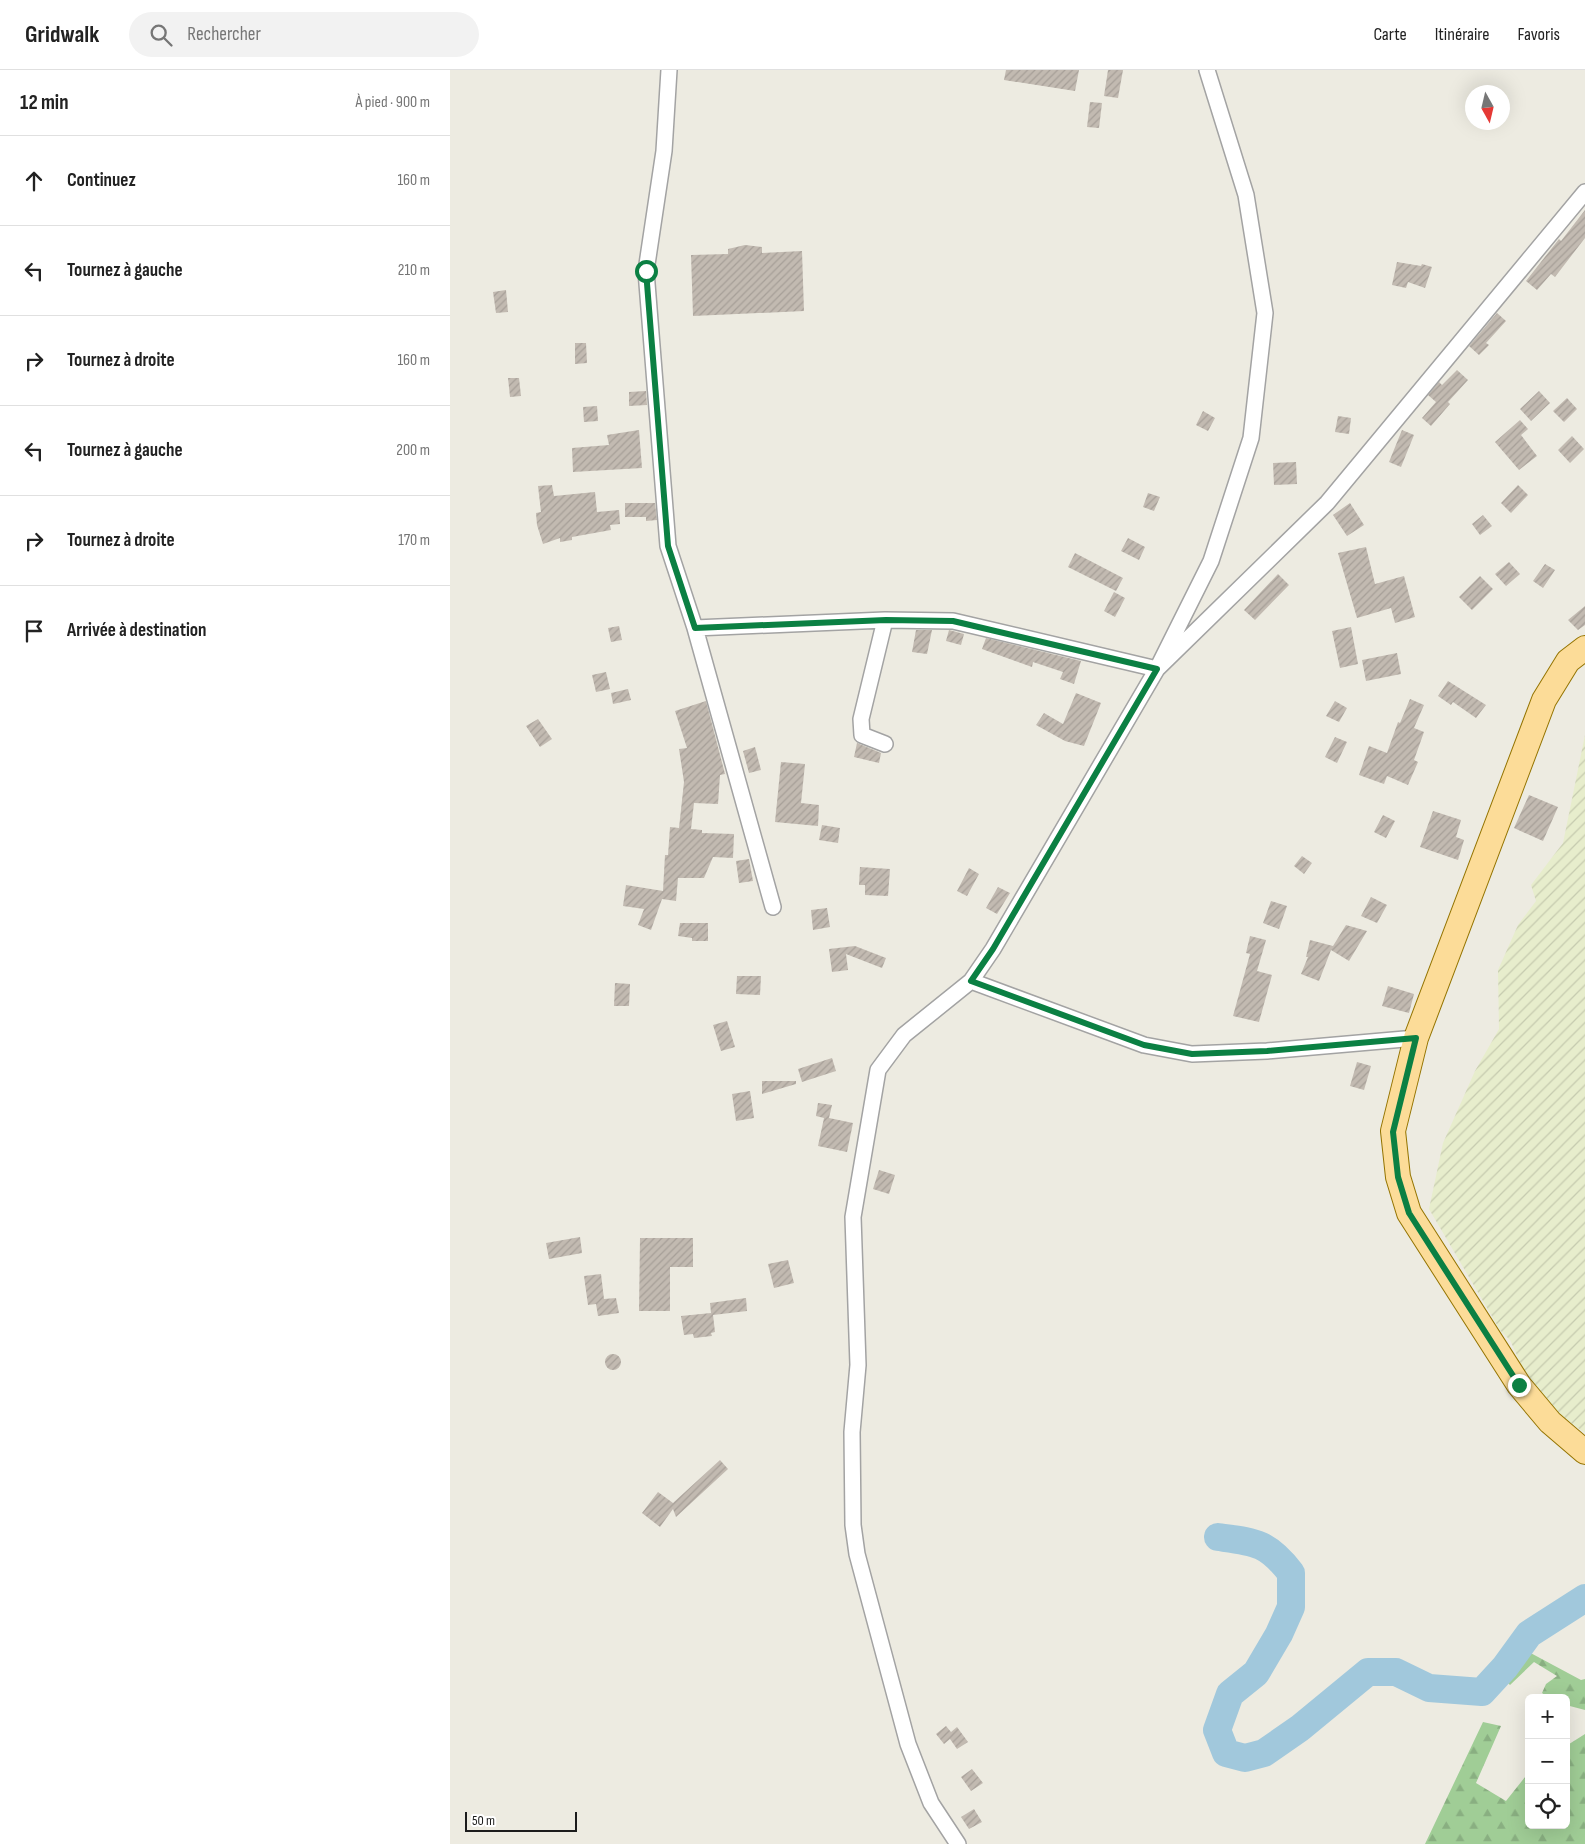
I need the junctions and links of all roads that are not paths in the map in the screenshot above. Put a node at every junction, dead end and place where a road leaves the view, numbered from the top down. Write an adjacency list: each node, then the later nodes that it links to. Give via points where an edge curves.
1 (670, 70): 5 (street, via 664,151 646,271 668,546)
2 (1206, 70): 7 (street, via 1246,194 1265,312 1251,438 1212,560)
3 (1585, 192): 7 (street, via 1327,503)
4 (886, 620): 5 (street); 7 (street, via 953,621); 8 (street, via 861,719 862,735)
5 (695, 628): 9 (street)
6 (1585, 648): 11 (main road, via 1568,661 1544,700)
7 (1157, 669): 10 (street, via 993,949)
8 (885, 744)
9 (773, 907)
10 (971, 981): 11 (street, via 1144,1045 1192,1054); 13 (street, via 904,1035 878,1070 853,1217 858,1365 852,1432 853,1525 857,1554 908,1744 931,1803)
11 (1416, 1038): 12 (main road, via 1393,1132 1398,1177 1409,1213 1519,1385 1550,1422)
12 (1585, 1452)
13 (958, 1844)

